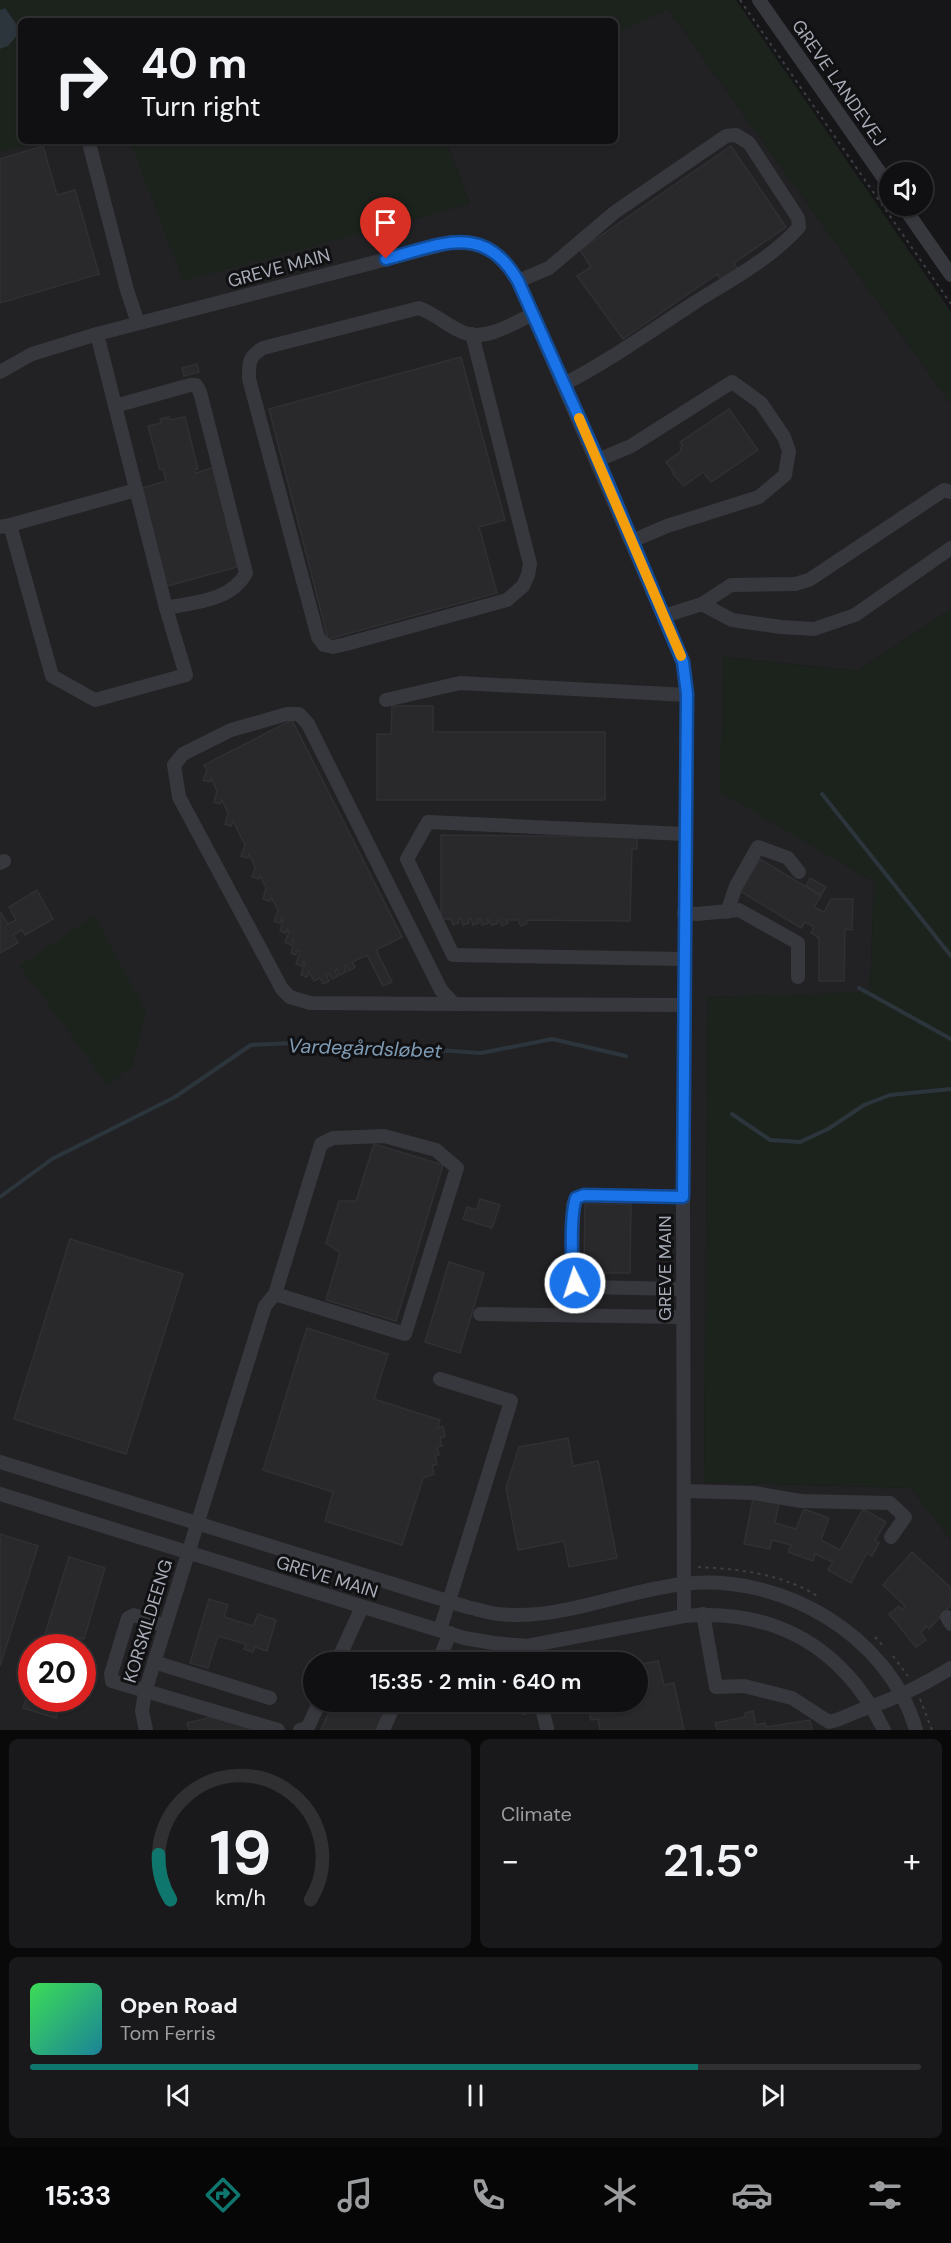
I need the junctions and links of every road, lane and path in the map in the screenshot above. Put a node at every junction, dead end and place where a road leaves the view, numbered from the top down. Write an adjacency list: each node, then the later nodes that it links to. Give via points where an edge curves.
1 (740, 0): 8 (path)
2 (759, 0): 4 (street, GREVE LANDEVEJ)
3 (89, 144): 10 (street)
4 (879, 171)
5 (910, 216): 6 (street)
6 (951, 275)
7 (518, 281): 9 (street, GREVE MAIN); 10 (street, GREVE MAIN, via 508,263 492,250 473,242 453,242); 14 (street, via 549,268 615,212 726,136 736,135 749,143 798,218 799,227 790,237 747,269)
8 (951, 303)
9 (533, 314): 12 (street, via 500,329); 14 (street, GREVE MAIN)
10 (138, 323): 11 (street, GREVE MAIN)
11 (97, 334): 13 (street, GREVE MAIN, via 32,354); 15 (street)
12 (472, 334): 12 (street, via 419,308 263,348 249,363 249,379 318,637 324,645 346,644 507,600 524,586 530,564)
13 (0, 372)
14 (564, 384): 16 (street, GREVE MAIN)
15 (115, 406): 17 (street); 23 (street, via 196,385 201,392 246,573 226,595)
16 (598, 460): 20 (street, GREVE MAIN); 20 (street, via 631,446 732,382 761,403 784,437 789,451 785,475 759,496)
17 (136, 490): 19 (street); 23 (street)
18 (951, 492): 22 (street, via 945,490 809,580 795,584 731,585)
19 (5, 526): 23 (street, via 52,676 95,700 186,675)
20 (632, 541): 24 (street, GREVE MAIN)
21 (951, 548): 22 (street, via 855,615 814,629 732,620)
22 (702, 604): 24 (street)
23 (166, 609)
24 (664, 616): 25 (street, GREVE MAIN, via 683,662)
25 (687, 694): 26 (street, via 460,682); 27 (street, GREVE MAIN)
26 (386, 700)
27 (685, 834): 30 (street, GREVE MAIN); 31 (street, via 428,822 407,859 453,955)
28 (799, 872): 29 (street, via 788,858 758,847 736,885)
29 (727, 912): 30 (street); 32 (street, via 739,910 798,943)
30 (684, 913): 31 (street, GREVE MAIN)
31 (684, 959): 34 (street, GREVE MAIN)
32 (798, 977)
33 (454, 1004): 33 (street, via 441,990 308,724 299,714 231,730 183,754 174,765 179,797 282,989 290,997 310,1003); 34 (street)
34 (684, 1005): 35 (street, GREVE MAIN)
35 (683, 1197): 36 (street, GREVE MAIN); 36 (street, via 576,1198 572,1272 575,1283 584,1287)
36 (683, 1289): 39 (street, GREVE MAIN)
37 (275, 1294): 37 (street, via 405,1334 457,1168 436,1150 384,1136 333,1138 321,1144); 44 (street, via 265,1306)
38 (480, 1314): 39 (street)
39 (683, 1317): 42 (street, GREVE MAIN)
40 (440, 1379): 48 (street, via 511,1401)
41 (0, 1462): 44 (street, GREVE MAIN)
42 (684, 1491): 45 (street, via 754,1493 801,1501 890,1503 905,1517); 47 (street, GREVE MAIN)
43 (0, 1494): 46 (street, GREVE MAIN)
44 (196, 1523): 46 (street, KORSKILDEENG); 48 (street, GREVE MAIN)
45 (891, 1537)
46 (188, 1553): 49 (street, GREVE MAIN); 52 (street, KORSKILDEENG)
47 (683, 1584): 48 (street, GREVE MAIN, via 555,1612 523,1615 497,1614); 51 (street, GREVE MAIN); 61 (street, GREVE MAIN, via 757,1589 808,1607 858,1640)
48 (449, 1601): 53 (street)
49 (362, 1607): 53 (street, GREVE MAIN); 55 (street)
50 (702, 1614): 51 (street, GREVE MAIN); 63 (street, GREVE MAIN, via 738,1616 771,1624 802,1638 841,1667); 63 (street, via 716,1687 744,1686 792,1698 829,1722)
51 (684, 1616): 54 (street, GREVE MAIN)
52 (165, 1626): 58 (street, KORSKILDEENG); 60 (street, via 134,1615 128,1618 111,1674 112,1681)
53 (445, 1632): 54 (street, GREVE MAIN); 56 (street)
54 (527, 1646): 57 (street)
55 (343, 1652)
56 (440, 1652)
57 (528, 1652)
58 (154, 1662): 60 (street, KORSKILDEENG); 62 (street)
59 (951, 1668): 61 (street)
60 (145, 1692): 68 (street, KORSKILDEENG, via 142,1711); 69 (street)
61 (902, 1694): 63 (street); 73 (street, GREVE MAIN)
62 (270, 1698)
63 (873, 1707): 72 (street, GREVE MAIN)
64 (315, 1712): 70 (street, via 308,1727)
65 (391, 1712): 71 (street)
66 (543, 1712): 67 (street)
67 (547, 1728)
68 (146, 1730)
69 (278, 1730)
70 (300, 1730)
71 (383, 1730)
72 (884, 1730)
73 (916, 1730)

